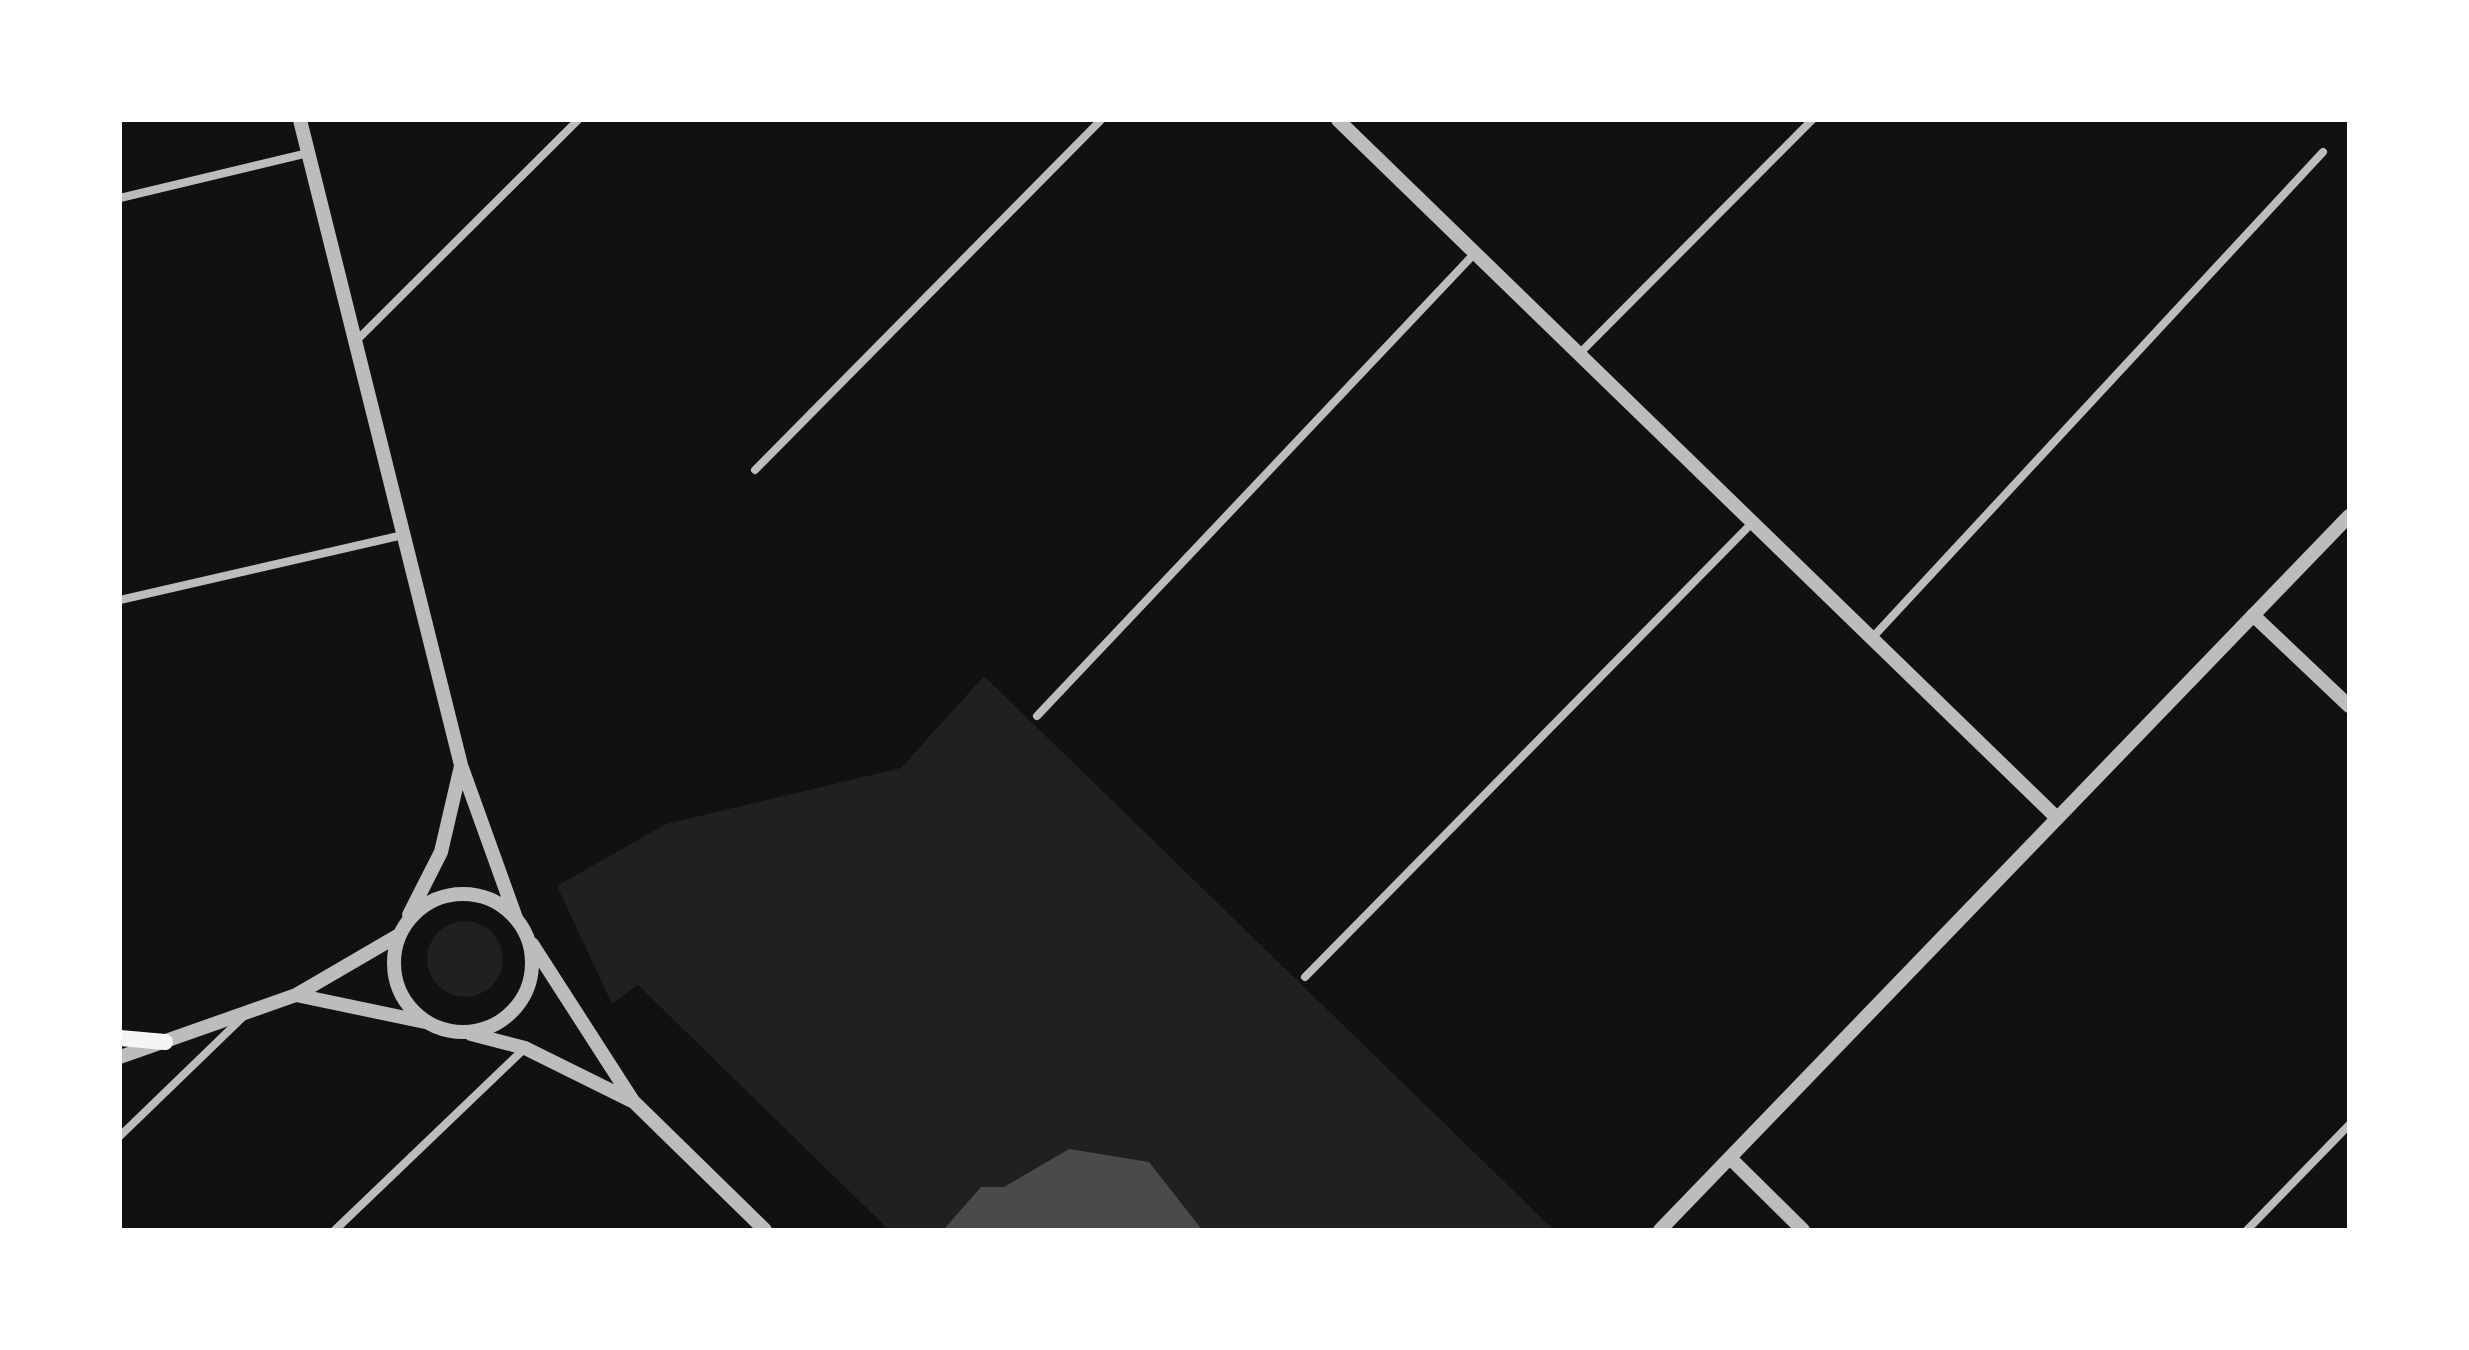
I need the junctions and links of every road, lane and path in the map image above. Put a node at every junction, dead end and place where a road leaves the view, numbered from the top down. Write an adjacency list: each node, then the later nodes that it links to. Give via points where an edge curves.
1 (300, 120): 7 (street)
2 (578, 120): 10 (street)
3 (1101, 120): 12 (street)
4 (1338, 120): 9 (street)
5 (1812, 120): 11 (street)
6 (2323, 152): 18 (street)
7 (308, 153): 8 (street); 10 (street)
8 (120, 198)
9 (1475, 253): 11 (street); 20 (street)
10 (355, 342): 15 (street)
11 (1579, 354): 14 (street)
12 (755, 470)
13 (2349, 516): 17 (street)
14 (1753, 522): 18 (street); 26 (street)
15 (403, 535): 16 (street); 21 (street)
16 (120, 600)
17 (2253, 615): 19 (street); 22 (street)
18 (1872, 638): 22 (street)
19 (2349, 706)
20 (1037, 716)
21 (461, 765): 23 (street); 24 (street, via 441,852)
22 (2057, 818): 38 (street)
23 (516, 918): 24 (street, via 480,895 458,893 437,897 418,909); 25 (street)
24 (402, 930): 27 (street); 29 (street, via 393,968 398,989)
25 (527, 937): 30 (street, via 532,958 522,1000 489,1028); 35 (street)
26 (1305, 977)
27 (296, 995): 28 (street); 29 (street)
28 (250, 1011): 32 (street); 37 (street)
29 (425, 1022): 30 (street)
30 (467, 1033): 33 (street)
31 (120, 1038): 32 (main road)
32 (165, 1042): 34 (street)
33 (525, 1048): 35 (street); 39 (street)
34 (120, 1057)
35 (633, 1101): 40 (street)
36 (2349, 1125): 43 (street)
37 (120, 1136)
38 (1730, 1158): 41 (street); 42 (street)
39 (335, 1230)
40 (765, 1230)
41 (1660, 1230)
42 (1803, 1230)
43 (2247, 1230)

